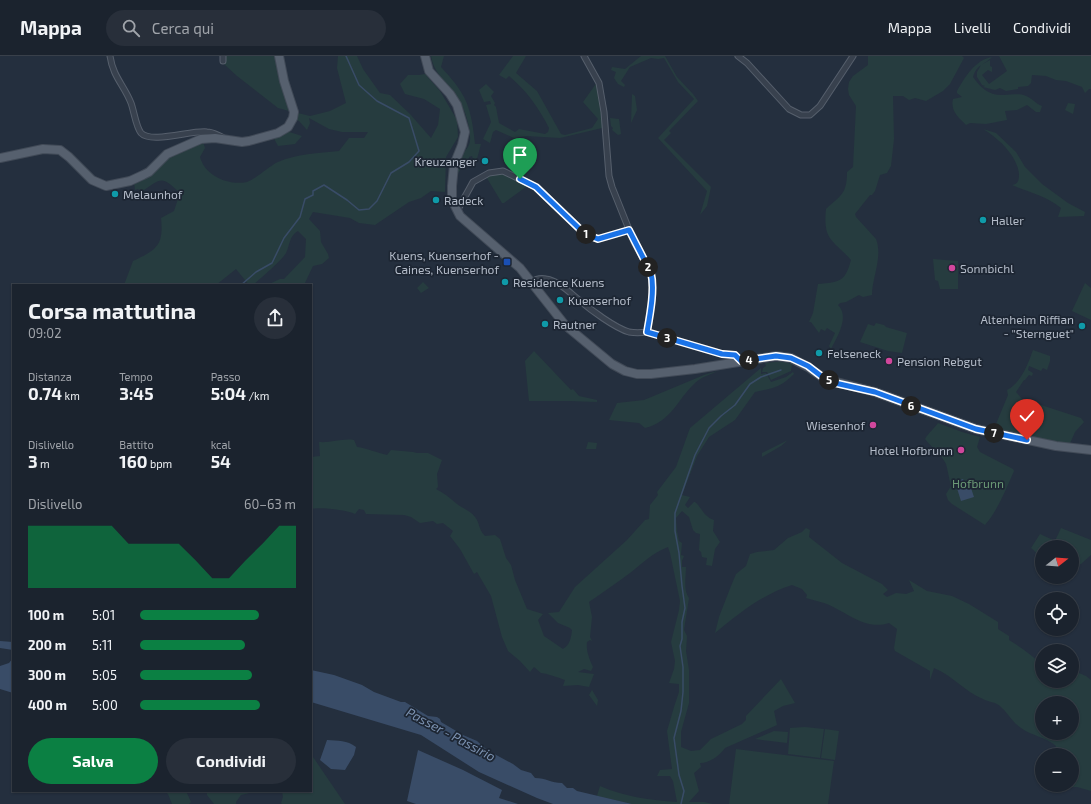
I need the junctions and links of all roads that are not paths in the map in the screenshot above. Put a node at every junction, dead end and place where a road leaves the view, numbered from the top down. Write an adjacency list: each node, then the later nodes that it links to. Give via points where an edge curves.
1 (110, 56): 7 (street, via 115,75 127,95 142,134 149,137 166,137 206,131)
2 (279, 56): 7 (main road, via 294,112 290,123 283,130 261,138 242,142)
3 (426, 56): 9 (main road, via 431,74 454,100 465,132 452,180 452,200)
4 (584, 56): 10 (street, via 599,84 609,176)
5 (738, 56): 6 (street, via 789,109 810,115 820,106)
6 (853, 56)
7 (229, 140): 8 (main road, via 201,139 167,154 143,175 106,186 92,180 60,150 43,149)
8 (0, 158)
9 (457, 211): 10 (street, via 473,182 493,172 503,171 536,187 585,234 598,239); 11 (main road)
10 (629, 230): 12 (street, via 653,280)
11 (532, 282): 12 (street, via 538,278 552,281 621,329 629,332); 13 (main road, via 564,325 612,364 625,371 651,374)
12 (647, 332): 13 (street, via 722,354 735,355)
13 (741, 361): 14 (main road, via 776,356 791,358 808,366 825,379 875,392 976,429 1056,446)
14 (1091, 450)

